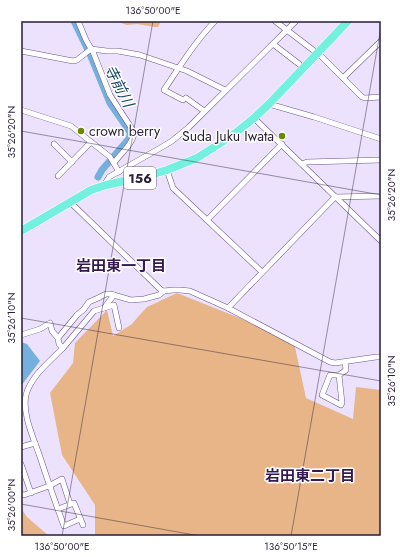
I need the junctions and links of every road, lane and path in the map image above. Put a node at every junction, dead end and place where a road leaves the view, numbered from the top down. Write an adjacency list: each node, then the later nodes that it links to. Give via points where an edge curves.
1 (78, 21): 9 (street)
2 (215, 21): 13 (street)
3 (275, 21): 6 (street)
4 (296, 21): 6 (street)
5 (348, 21): 11 (highway, 156)
6 (287, 30): 8 (street); 11 (street)
7 (381, 41): 14 (street)
8 (273, 44): 12 (street); 15 (street)
9 (89, 50): 10 (street, via 77,60); 13 (street, via 140,55); 27 (street, via 93,52 110,95 134,132 131,141)
10 (21, 51)
11 (315, 51): 14 (street); 17 (highway, 156)
12 (299, 64)
13 (178, 68): 15 (street, via 187,70); 19 (street, via 164,90)
14 (343, 78): 16 (street, via 362,97)
15 (225, 90): 19 (street)
16 (381, 97)
17 (269, 104): 20 (highway, 156); 21 (street)
18 (21, 110): 22 (street, via 71,126)
19 (204, 111): 30 (street, via 172,141)
20 (254, 118): 24 (street); 29 (highway, 156, via 197,158)
21 (381, 139)
22 (91, 142): 26 (street); 27 (street)
23 (54, 144): 26 (street)
24 (282, 144): 28 (street); 36 (street)
25 (381, 160): 28 (street)
26 (72, 162): 31 (street)
27 (114, 163): 30 (street)
28 (302, 164): 34 (street)
29 (167, 170): 32 (highway, 156); 36 (street, via 173,188)
30 (119, 172): 32 (street, via 109,177)
31 (58, 176)
32 (106, 185): 35 (highway, 156)
33 (381, 196): 34 (street)
34 (335, 197): 38 (street); 39 (street)
35 (70, 202): 37 (highway, 156); 40 (street)
36 (208, 220): 39 (street)
37 (21, 231)
38 (381, 241)
39 (262, 272): 43 (street)
40 (164, 292): 41 (street, via 144,299 131,300); 43 (street, via 190,292)
41 (114, 295): 42 (street); 46 (street, via 106,294 89,302)
42 (104, 308): 44 (street, via 114,305); 47 (street, via 94,311)
43 (228, 308): 49 (street, via 330,362)
44 (119, 328)
45 (21, 335): 46 (street, via 50,323)
46 (58, 338): 47 (street)
47 (63, 348): 51 (street, via 46,363 31,384)
48 (381, 357): 49 (street)
49 (345, 362): 50 (street, via 346,370)
50 (339, 375): 50 (street, via 342,403 341,405 322,395 330,375)
51 (23, 403): 52 (street)
52 (35, 442): 53 (street); 55 (street)
53 (21, 447)
54 (21, 464): 56 (street)
55 (49, 486): 56 (street); 58 (street, via 62,479); 59 (street)
56 (31, 493): 57 (street)
57 (21, 494)
58 (70, 504): 59 (street); 59 (street, via 74,503 82,522 64,526)
59 (58, 509)

